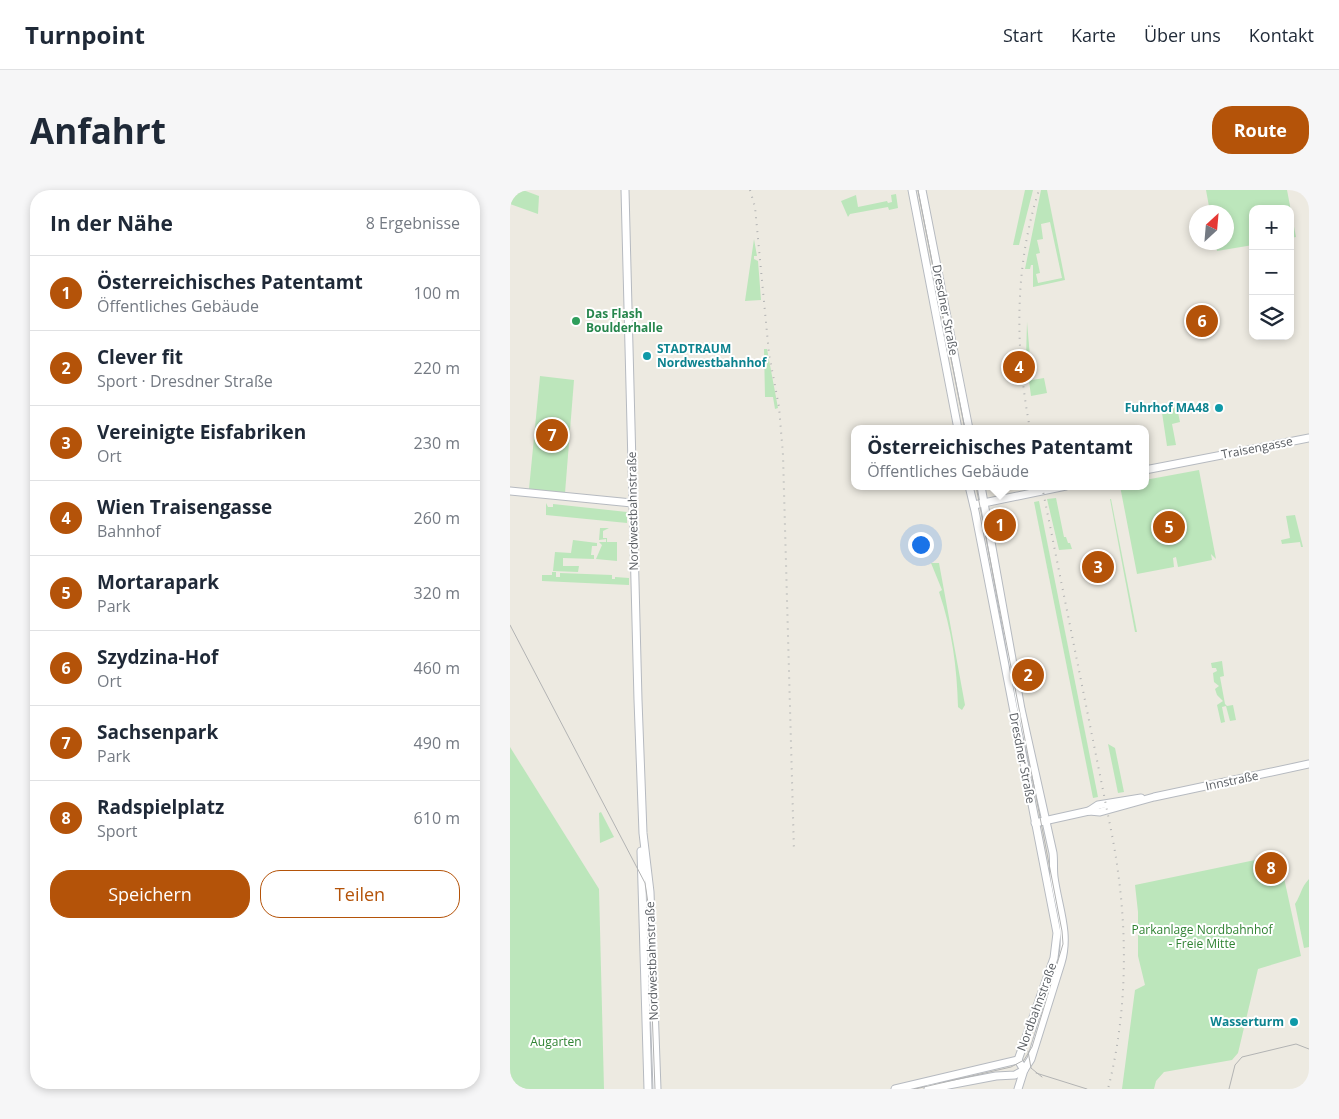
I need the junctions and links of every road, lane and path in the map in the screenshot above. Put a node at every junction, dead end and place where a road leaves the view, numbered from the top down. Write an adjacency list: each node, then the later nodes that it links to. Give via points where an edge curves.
1 (625, 190): 12 (main road, Nordwestbahnstraße)
2 (912, 190): 4 (main road, Dresdner Straße)
3 (922, 190): 5 (main road, Dresdner Straße)
4 (957, 425)
5 (968, 425)
6 (1309, 438): 7 (main road, Traisengasse)
7 (1149, 469)
8 (969, 490): 14 (main road, Dresdner Straße)
9 (982, 490): 13 (main road, Dresdner Straße)
10 (1047, 490): 13 (main road)
11 (510, 491): 12 (main road)
12 (632, 503): 18 (main road, Nordwestbahnstraße)
13 (984, 503): 14 (main road); 16 (main road, Dresdner Straße, via 1021,709)
14 (974, 505): 17 (main road, Dresdner Straße)
15 (1309, 764): 16 (main road, Innstraße, via 1154,797 1107,811)
16 (1047, 821): 17 (main road, Innstraße); 20 (main road, Dresdner Straße)
17 (1035, 823): 19 (main road, Dresdner Straße, via 1048,876)
18 (643, 833): 23 (main road, Nordwestbahnstraße, via 641,879); 24 (main road, Nordwestbahnstraße, via 648,870)
19 (1057, 941): 21 (main road, Nordbahnstraße)
20 (1066, 941): 22 (main road, Nordbahnstraße, via 1052,995)
21 (1018, 1060): 22 (main road, Nordbahnstraße); 25 (main road)
22 (1024, 1070): 26 (main road, via 1015,1075); 27 (main road, Nordbahnstraße)
23 (648, 1089)
24 (658, 1089)
25 (895, 1089)
26 (928, 1089)
27 (1018, 1089)

